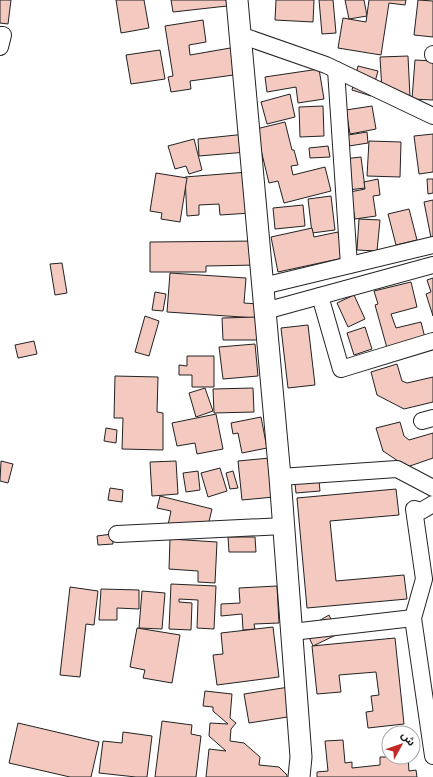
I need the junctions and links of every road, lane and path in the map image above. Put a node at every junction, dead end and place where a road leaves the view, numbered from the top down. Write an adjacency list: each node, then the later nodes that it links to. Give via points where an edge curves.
1 (237, 0): 3 (street)
2 (0, 35): 4 (street, via 3,35)
3 (240, 35): 5 (street); 10 (street)
4 (0, 47)
5 (336, 70): 6 (street); 8 (street)
6 (433, 116)
7 (433, 245): 8 (street)
8 (349, 265): 10 (street)
9 (433, 265): 11 (street)
10 (263, 286): 12 (street)
11 (320, 296): 12 (street); 13 (street, via 341,369)
12 (265, 311): 14 (street)
13 (433, 340)
14 (280, 476): 15 (street, via 397,469); 17 (street)
15 (433, 488)
16 (433, 504): 19 (street, via 421,511 414,509 424,579)
17 (284, 526): 18 (street); 20 (street)
18 (117, 534)
19 (413, 618): 20 (street); 21 (street)
20 (292, 632): 22 (street, via 301,757)
21 (433, 756)
22 (299, 777)

